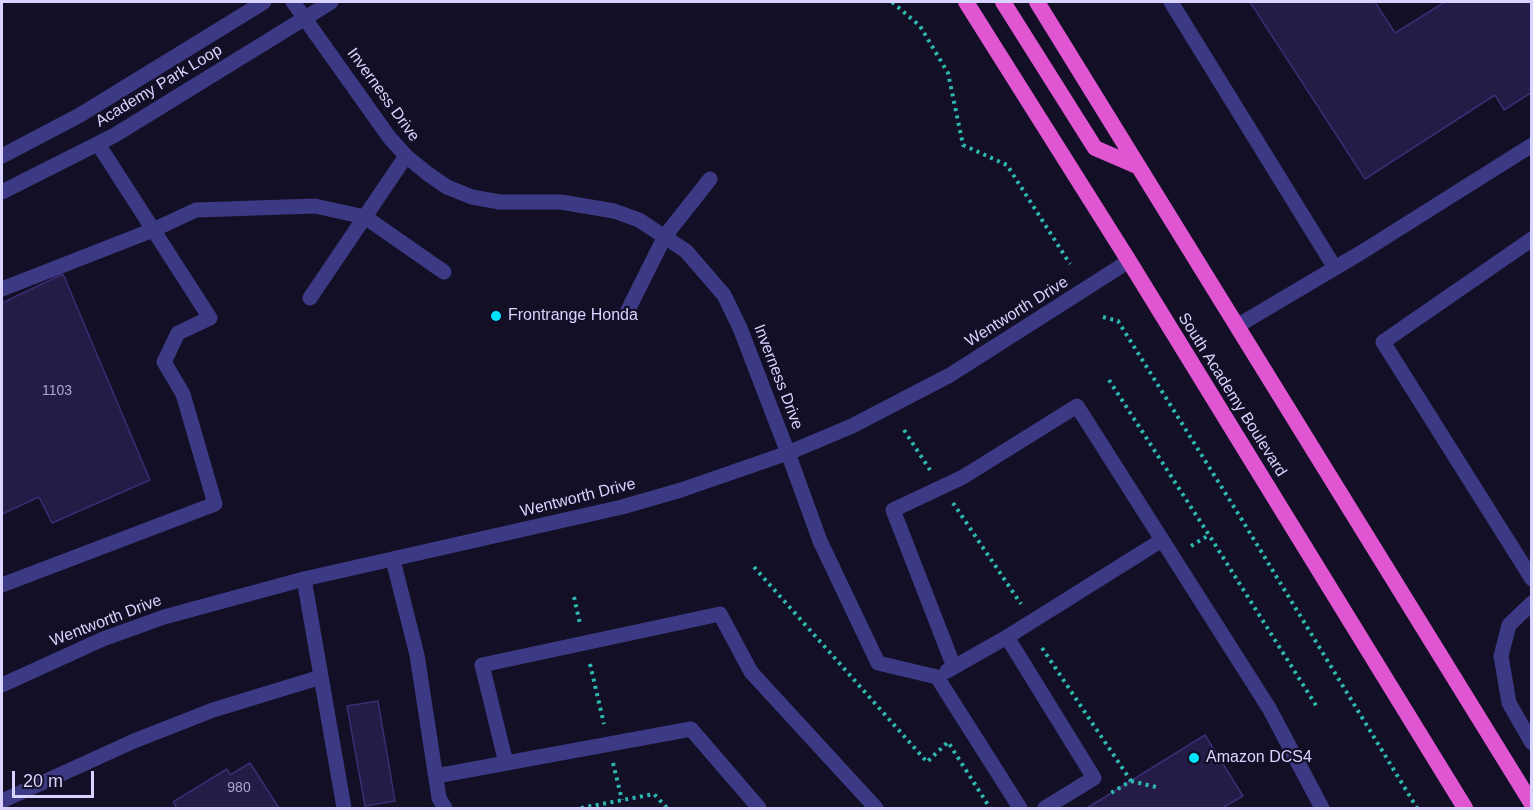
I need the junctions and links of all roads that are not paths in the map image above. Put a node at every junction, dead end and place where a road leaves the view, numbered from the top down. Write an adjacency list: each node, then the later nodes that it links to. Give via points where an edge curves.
1 (264, 2): 11 (street, Academy Park Loop, via 80,115)
2 (293, 2): 8 (street, Inverness Drive)
3 (331, 2): 8 (street, Academy Park Loop)
4 (966, 2): 20 (highway, South Academy Boulevard)
5 (1004, 2): 13 (highway, via 1095,148)
6 (1037, 2): 13 (highway)
7 (1171, 2): 21 (street)
8 (305, 17): 9 (street, Academy Park Loop); 12 (street, Inverness Drive)
9 (98, 144): 15 (street, Academy Park Loop); 17 (street)
10 (1532, 145): 21 (street)
11 (2, 156)
12 (406, 156): 16 (street); 18 (street, Inverness Drive, via 447,187 472,197 500,202 561,202 614,211)
13 (1139, 167): 26 (highway)
14 (710, 179): 18 (street)
15 (2, 192)
16 (365, 217): 17 (street, via 315,206 196,210); 22 (street); 24 (street)
17 (153, 230): 23 (street); 32 (street, via 210,318 178,333 164,362 183,394 215,504)
18 (665, 236): 25 (street); 27 (street, Inverness Drive, via 687,251 724,295)
19 (1532, 239): 31 (street, via 1383,342)
20 (1129, 261): 27 (street, Wentworth Drive, via 950,375 852,426); 51 (highway, South Academy Boulevard)
21 (1335, 267): 26 (street)
22 (444, 272)
23 (2, 289)
24 (310, 298)
25 (628, 310)
26 (1237, 326): 43 (highway)
27 (788, 453): 29 (street, Wentworth Drive, via 622,507); 37 (street, Inverness Drive, via 820,541 878,663)
28 (1162, 540): 34 (street); 35 (street, via 1077,406 963,477 892,510); 50 (street, via 1269,708)
29 (393, 560): 30 (street, Wentworth Drive); 41 (street, via 417,656)
30 (304, 579): 36 (street); 38 (street, Wentworth Drive, via 154,621 103,639)
31 (1532, 579)
32 (2, 585)
33 (1532, 603): 39 (street, via 1509,625 1501,656 1509,703)
34 (1007, 637): 35 (street); 49 (street, via 1094,778)
35 (954, 667): 37 (street)
36 (321, 677): 42 (street, via 213,710); 44 (street)
37 (937, 677): 48 (street)
38 (2, 685)
39 (1532, 743)
40 (506, 763): 41 (street); 46 (street, via 691,729); 47 (street, via 482,665 720,614 751,672)
41 (436, 777): 45 (street)
42 (2, 801)
43 (1532, 804)
44 (344, 808)
45 (445, 808)
46 (759, 808)
47 (876, 808)
48 (1020, 808)
49 (1045, 808)
50 (1322, 808)
51 (1465, 808)

